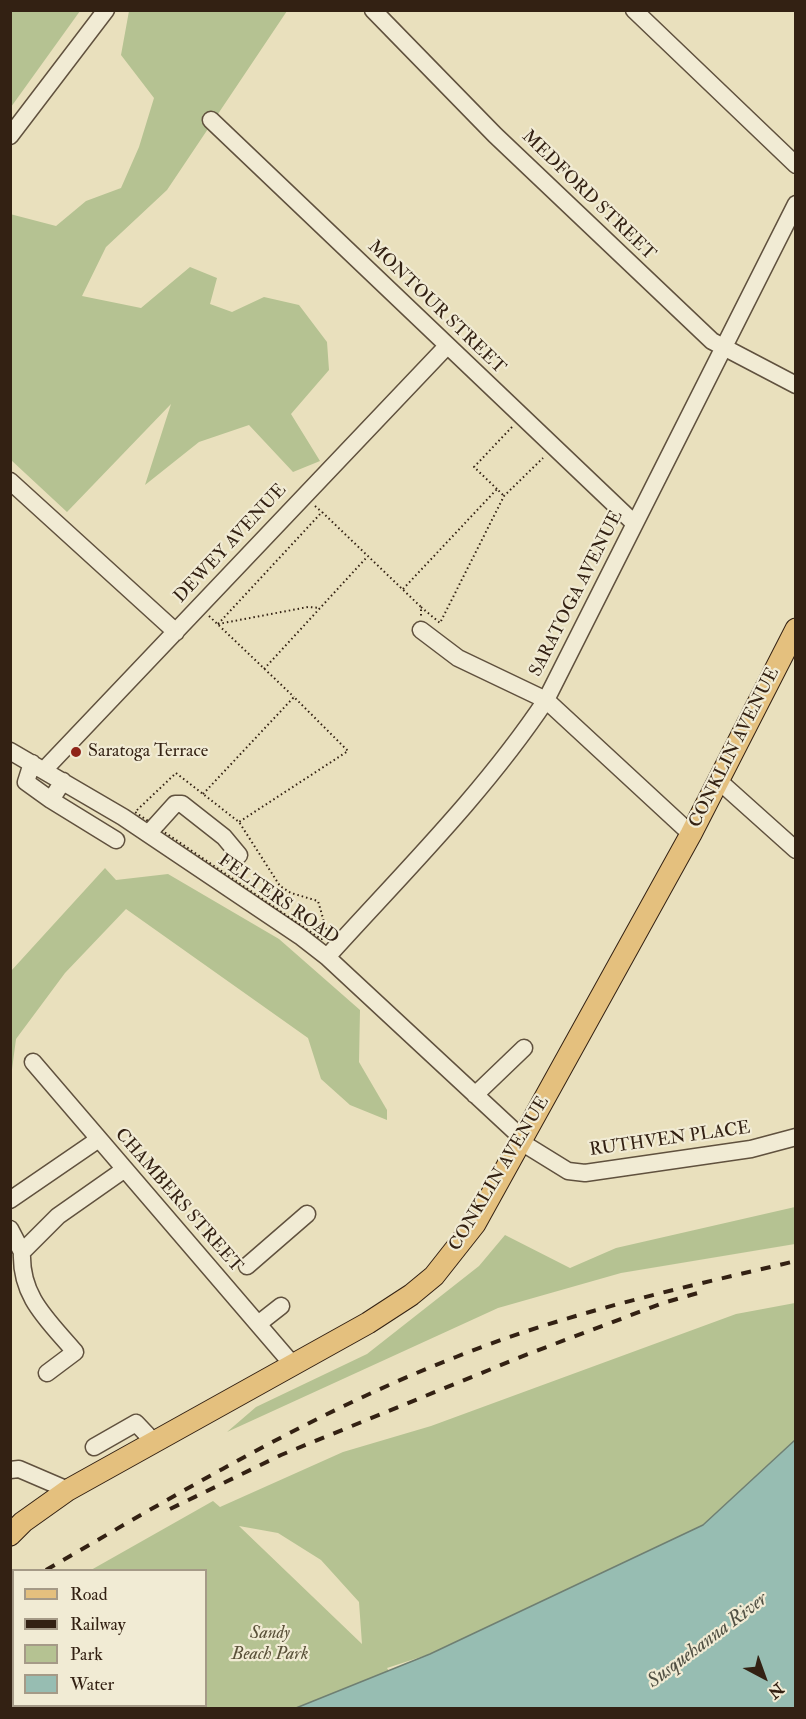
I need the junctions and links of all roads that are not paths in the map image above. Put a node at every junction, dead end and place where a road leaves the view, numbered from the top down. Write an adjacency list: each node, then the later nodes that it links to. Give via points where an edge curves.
1 (106, 10): 5 (street)
2 (374, 10): 9 (street, MEDFORD STREET, via 495,135)
3 (634, 10): 6 (street)
4 (212, 120): 8 (street, MONTOUR STREET)
5 (10, 136)
6 (795, 165)
7 (795, 204): 9 (street, SARATOGA AVENUE)
8 (447, 346): 12 (street, MONTOUR STREET); 15 (street, DEWEY AVENUE)
9 (723, 348): 10 (street, MEDFORD STREET); 12 (street, SARATOGA AVENUE)
10 (795, 385)
11 (10, 481): 15 (street)
12 (634, 523): 16 (street, SARATOGA AVENUE)
13 (795, 629): 19 (main road, CONKLIN AVENUE)
14 (421, 630): 16 (street, via 458,658)
15 (176, 632): 18 (street, DEWEY AVENUE)
16 (546, 700): 23 (street); 27 (street, SARATOGA AVENUE, via 521,738 477,790)
17 (10, 751): 18 (street, FELTERS ROAD)
18 (38, 767): 20 (street, FELTERS ROAD); 21 (street, via 26,782)
19 (719, 781): 23 (main road, CONKLIN AVENUE); 25 (street)
20 (63, 782): 21 (street); 22 (street, FELTERS ROAD)
21 (51, 800): 24 (street)
22 (147, 834): 26 (street, via 175,804 182,804 224,837); 27 (street, FELTERS ROAD)
23 (691, 834): 33 (main road, CONKLIN AVENUE)
24 (116, 840)
25 (795, 850)
26 (239, 855)
27 (327, 957): 30 (street, FELTERS ROAD)
28 (524, 1048): 30 (street)
29 (33, 1062): 32 (street, CHAMBERS STREET)
30 (475, 1095): 33 (street, FELTERS ROAD)
31 (795, 1137): 33 (street, RUTHVEN PLACE, via 751,1149 585,1173 568,1171)
32 (99, 1139): 34 (street, CHAMBERS STREET); 35 (street)
33 (522, 1140): 42 (main road, CONKLIN AVENUE, via 475,1224 434,1276 368,1323)
34 (125, 1169): 38 (street, via 58,1216); 41 (street, CHAMBERS STREET)
35 (10, 1200)
36 (307, 1214): 39 (street)
37 (10, 1229): 38 (street)
38 (22, 1252): 43 (street, via 21,1269 27,1291 75,1352)
39 (247, 1266)
40 (281, 1306): 41 (street)
41 (258, 1324): 42 (street, CHAMBERS STREET)
42 (293, 1365): 44 (main road, CONKLIN AVENUE)
43 (47, 1373)
44 (154, 1442): 45 (street, via 136,1423); 47 (main road, CONKLIN AVENUE)
45 (94, 1447)
46 (10, 1470): 47 (street, via 19,1469)
47 (68, 1490): 48 (main road, CONKLIN AVENUE)
48 (10, 1534)

